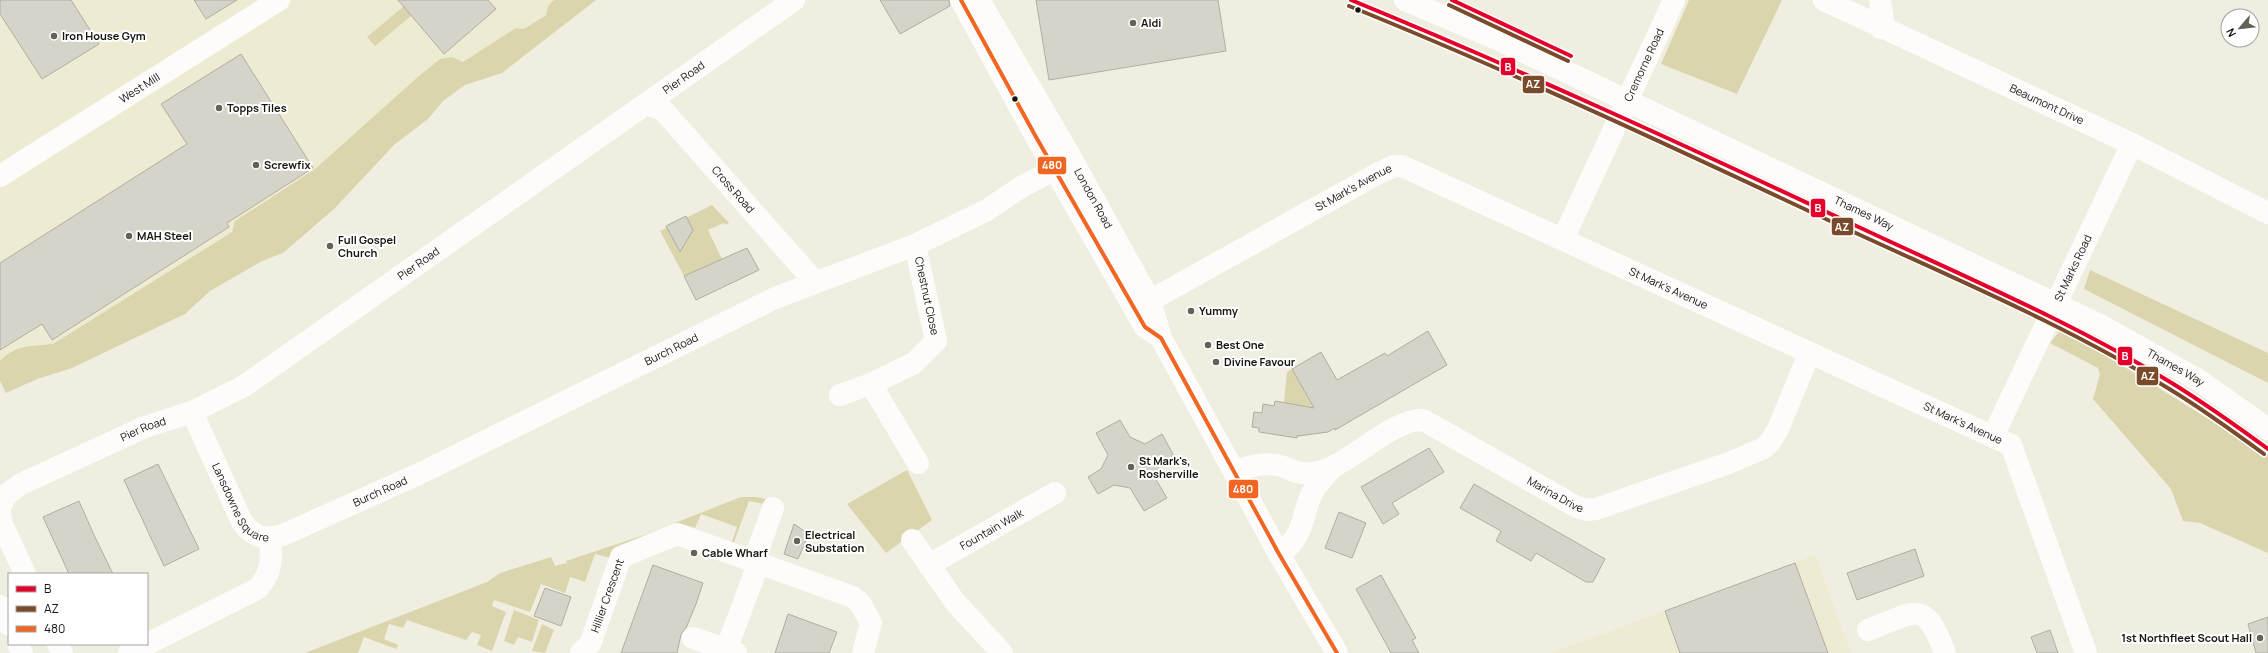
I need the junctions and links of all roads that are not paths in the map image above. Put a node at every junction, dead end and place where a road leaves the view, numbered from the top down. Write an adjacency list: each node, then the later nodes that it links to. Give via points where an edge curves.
1 (280, 0): 15 (street, West Mill)
2 (794, 0): 12 (street, Pier Road)
3 (961, 0): 14 (street, London Road)
4 (979, 0): 10 (street, London Road)
5 (987, 0): 10 (street)
6 (1404, 0): 25 (street, Thames Way, via 1503,42 2068,309 2196,379)
7 (1674, 0): 17 (street, Cremorne Road)
8 (1824, 0): 11 (street, Beaumont Drive)
9 (1880, 0): 11 (street, via 1883,19)
10 (996, 28): 14 (street, London Road)
11 (1881, 28): 13 (street, Beaumont Drive)
12 (646, 104): 19 (street, Cross Road, via 663,110); 24 (street, Pier Road, via 244,386)
13 (2132, 144): 16 (street, Beaumont Drive); 26 (street, St Marks Road)
14 (1063, 165): 18 (street, Burch Road, via 1021,187 987,210); 20 (street, London Road)
15 (0, 176)
16 (2268, 213)
17 (1563, 239): 20 (street, St Mark's Avenue, via 1402,166 1394,166); 21 (street, St Mark's Avenue)
18 (915, 245): 19 (street, Burch Road); 22 (street, Chestnut Close, via 936,341 914,363)
19 (815, 282): 34 (street, Burch Road, via 775,298 422,472 317,520)
20 (1142, 305): 29 (street, London Road)
21 (1809, 354): 26 (street, St Mark's Avenue); 28 (street, Marina Drive, via 1778,429 1764,448 1729,463 1596,508 1587,510 1577,507 1423,420 1404,423)
22 (871, 384): 23 (street, Chestnut Close); 27 (street)
23 (840, 395)
24 (192, 412): 31 (street, Pier Road, via 145,426 21,484 6,495); 34 (street, Lansdowne Square, via 242,522 249,532 258,537)
25 (2268, 429)
26 (1993, 436): 53 (street, St Mark's Avenue, via 2013,447)
27 (918, 463)
28 (1332, 468): 29 (street, Marina Drive, via 1301,473 1280,465 1268,464 1247,467); 36 (street, Marina Drive, via 1312,494 1304,520 1291,544)
29 (1235, 472): 36 (street, London Road)
30 (1055, 493): 38 (street, Fountain Walk)
31 (0, 508)
32 (773, 508): 37 (street)
33 (0, 513): 39 (street, via 2,524)
34 (270, 538): 44 (street, Lansdowne Square, via 271,570 257,589)
35 (912, 540): 38 (street)
36 (1279, 554): 51 (street, London Road)
37 (756, 562): 46 (street); 48 (street, Hillier Crescent, via 677,534 626,553 619,562 590,644); 49 (street, Hillier Crescent, via 843,593 859,602 871,623)
38 (928, 565): 50 (street, via 955,602)
39 (25, 573)
40 (0, 606): 41 (street)
41 (8, 623)
42 (1868, 630): 52 (street, via 1915,612 1927,617 1936,628)
43 (693, 638): 46 (street)
44 (148, 644)
45 (145, 645): 47 (street, Lansdowne Square)
46 (731, 651)
47 (129, 653)
48 (581, 653)
49 (863, 653)
50 (1002, 653)
51 (1337, 653)
52 (1945, 653)
53 (2086, 653)

